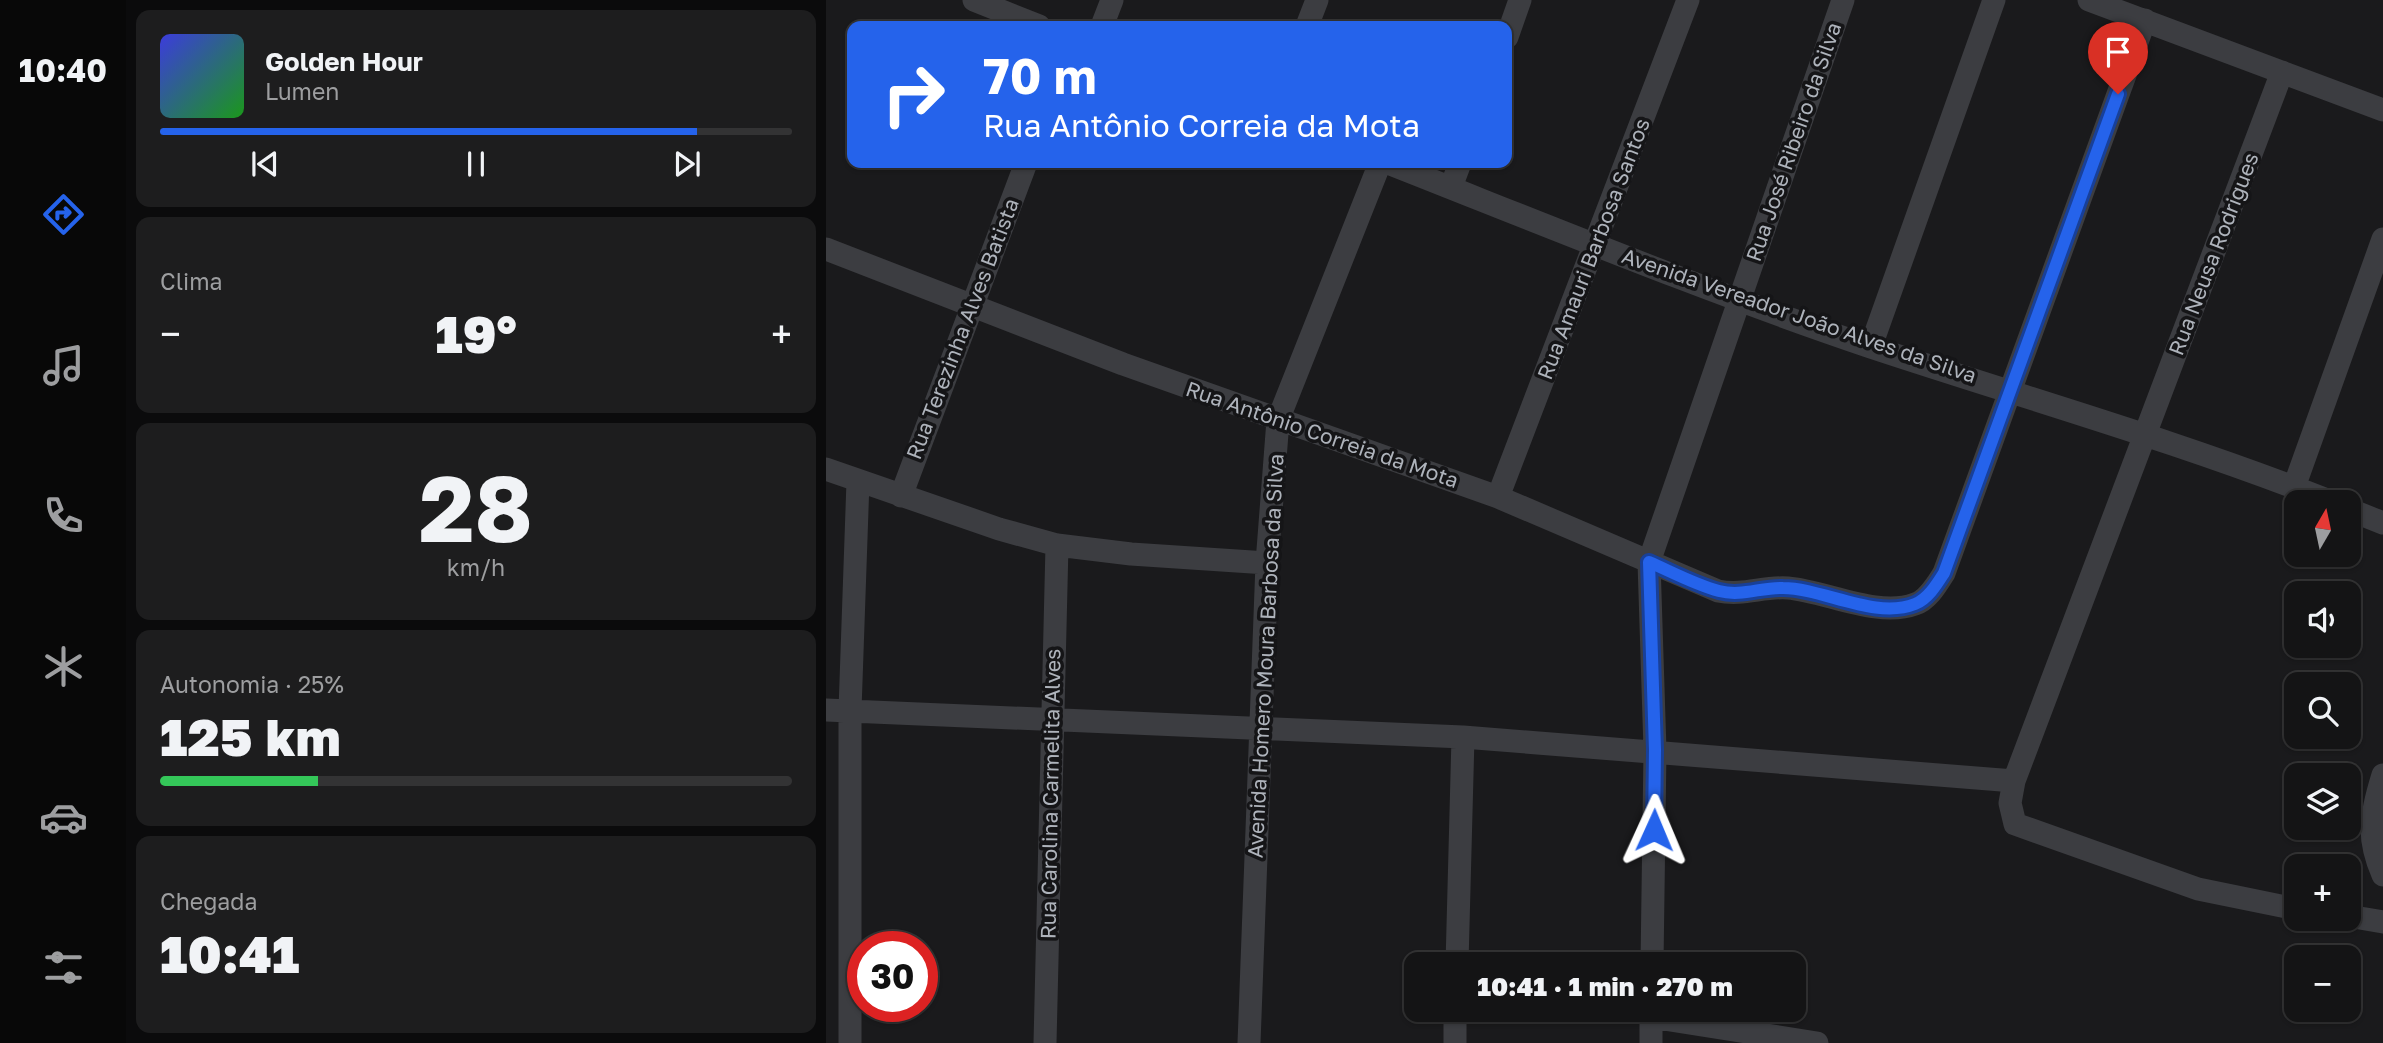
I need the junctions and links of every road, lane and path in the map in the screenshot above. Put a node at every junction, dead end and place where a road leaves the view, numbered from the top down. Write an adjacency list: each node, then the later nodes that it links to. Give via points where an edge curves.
1 (974, 0): 10 (street)
2 (1112, 0): 11 (street)
3 (1317, 0): 12 (street)
4 (1520, 0): 13 (street)
5 (1688, 0): 22 (street, Rua Amauri Barbosa Santos)
6 (1843, 0): 24 (street, Rua José Ribeiro da Silva)
7 (1994, 0): 26 (street)
8 (2089, 0): 9 (street)
9 (2145, 20): 14 (street); 27 (street, Rua Antônio Correia da Mota)
10 (1026, 21)
11 (1104, 21)
12 (1309, 21)
13 (1512, 23)
14 (2283, 72): 15 (street); 29 (street, Rua Neusa Rodrigues)
15 (2383, 110)
16 (1024, 168): 25 (street, Rua Terezinha Alves Batista)
17 (1378, 168): 28 (street, Avenida Homero Moura Barbosa da Silva)
18 (1401, 168): 20 (street, Avenida Vereador João Alves da Silva)
19 (1458, 168): 20 (street)
20 (1451, 187): 22 (street, Avenida Vereador João Alves da Silva)
21 (2383, 239): 32 (street)
22 (1595, 244): 24 (street, Avenida Vereador João Alves da Silva); 35 (street, Rua Amauri Barbosa Santos)
23 (826, 249): 25 (street, Rua Antônio Correia da Mota)
24 (1740, 298): 26 (street, Avenida Vereador João Alves da Silva); 39 (street, Rua José Ribeiro da Silva)
25 (970, 306): 28 (street, Rua Antônio Correia da Mota); 34 (street, Rua Terezinha Alves Batista)
26 (1871, 346): 27 (street, Avenida Vereador João Alves da Silva)
27 (2012, 390): 29 (street, Avenida Vereador João Alves da Silva); 39 (street, Rua Antônio Correia da Mota, via 1944,573 1917,604 1898,608 1783,587 1749,594 1718,591)
28 (1278, 420): 35 (street, Rua Antônio Correia da Mota); 40 (street, Avenida Homero Moura Barbosa da Silva)
29 (2145, 435): 32 (street, Avenida Vereador João Alves da Silva); 48 (street, Rua Neusa Rodrigues)
30 (826, 468): 31 (street)
31 (858, 481): 34 (street); 42 (street)
32 (2294, 487): 33 (street, Avenida Vereador João Alves da Silva)
33 (2302, 490)
34 (901, 496): 38 (street)
35 (1499, 497): 39 (street, Rua Antônio Correia da Mota)
36 (2361, 514): 37 (street)
37 (2383, 523)
38 (1058, 545): 40 (street); 43 (street, Rua Carolina Carmelita Alves)
39 (1649, 562): 46 (street)
40 (1268, 563): 44 (street, Avenida Homero Moura Barbosa da Silva)
41 (826, 710): 42 (street)
42 (850, 710): 43 (street); 58 (street)
43 (1053, 719): 44 (street); 59 (street, Rua Carolina Carmelita Alves)
44 (1260, 728): 45 (street); 60 (street, Avenida Homero Moura Barbosa da Silva)
45 (1463, 737): 46 (street); 53 (street)
46 (1655, 750): 48 (street); 54 (street)
47 (2383, 775): 49 (street, via 2372,812 2372,850)
48 (2014, 781): 50 (street, Rua Neusa Rodrigues, via 2010,803 2015,824 2199,888)
49 (2383, 875)
50 (2284, 906)
51 (2361, 918): 52 (street)
52 (2383, 922)
53 (1457, 952)
54 (1652, 952)
55 (1455, 1022): 61 (street)
56 (1651, 1022): 62 (street)
57 (1701, 1022): 63 (street)
58 (850, 1043)
59 (1045, 1043)
60 (1249, 1043)
61 (1454, 1043)
62 (1651, 1043)
63 (1817, 1043)

